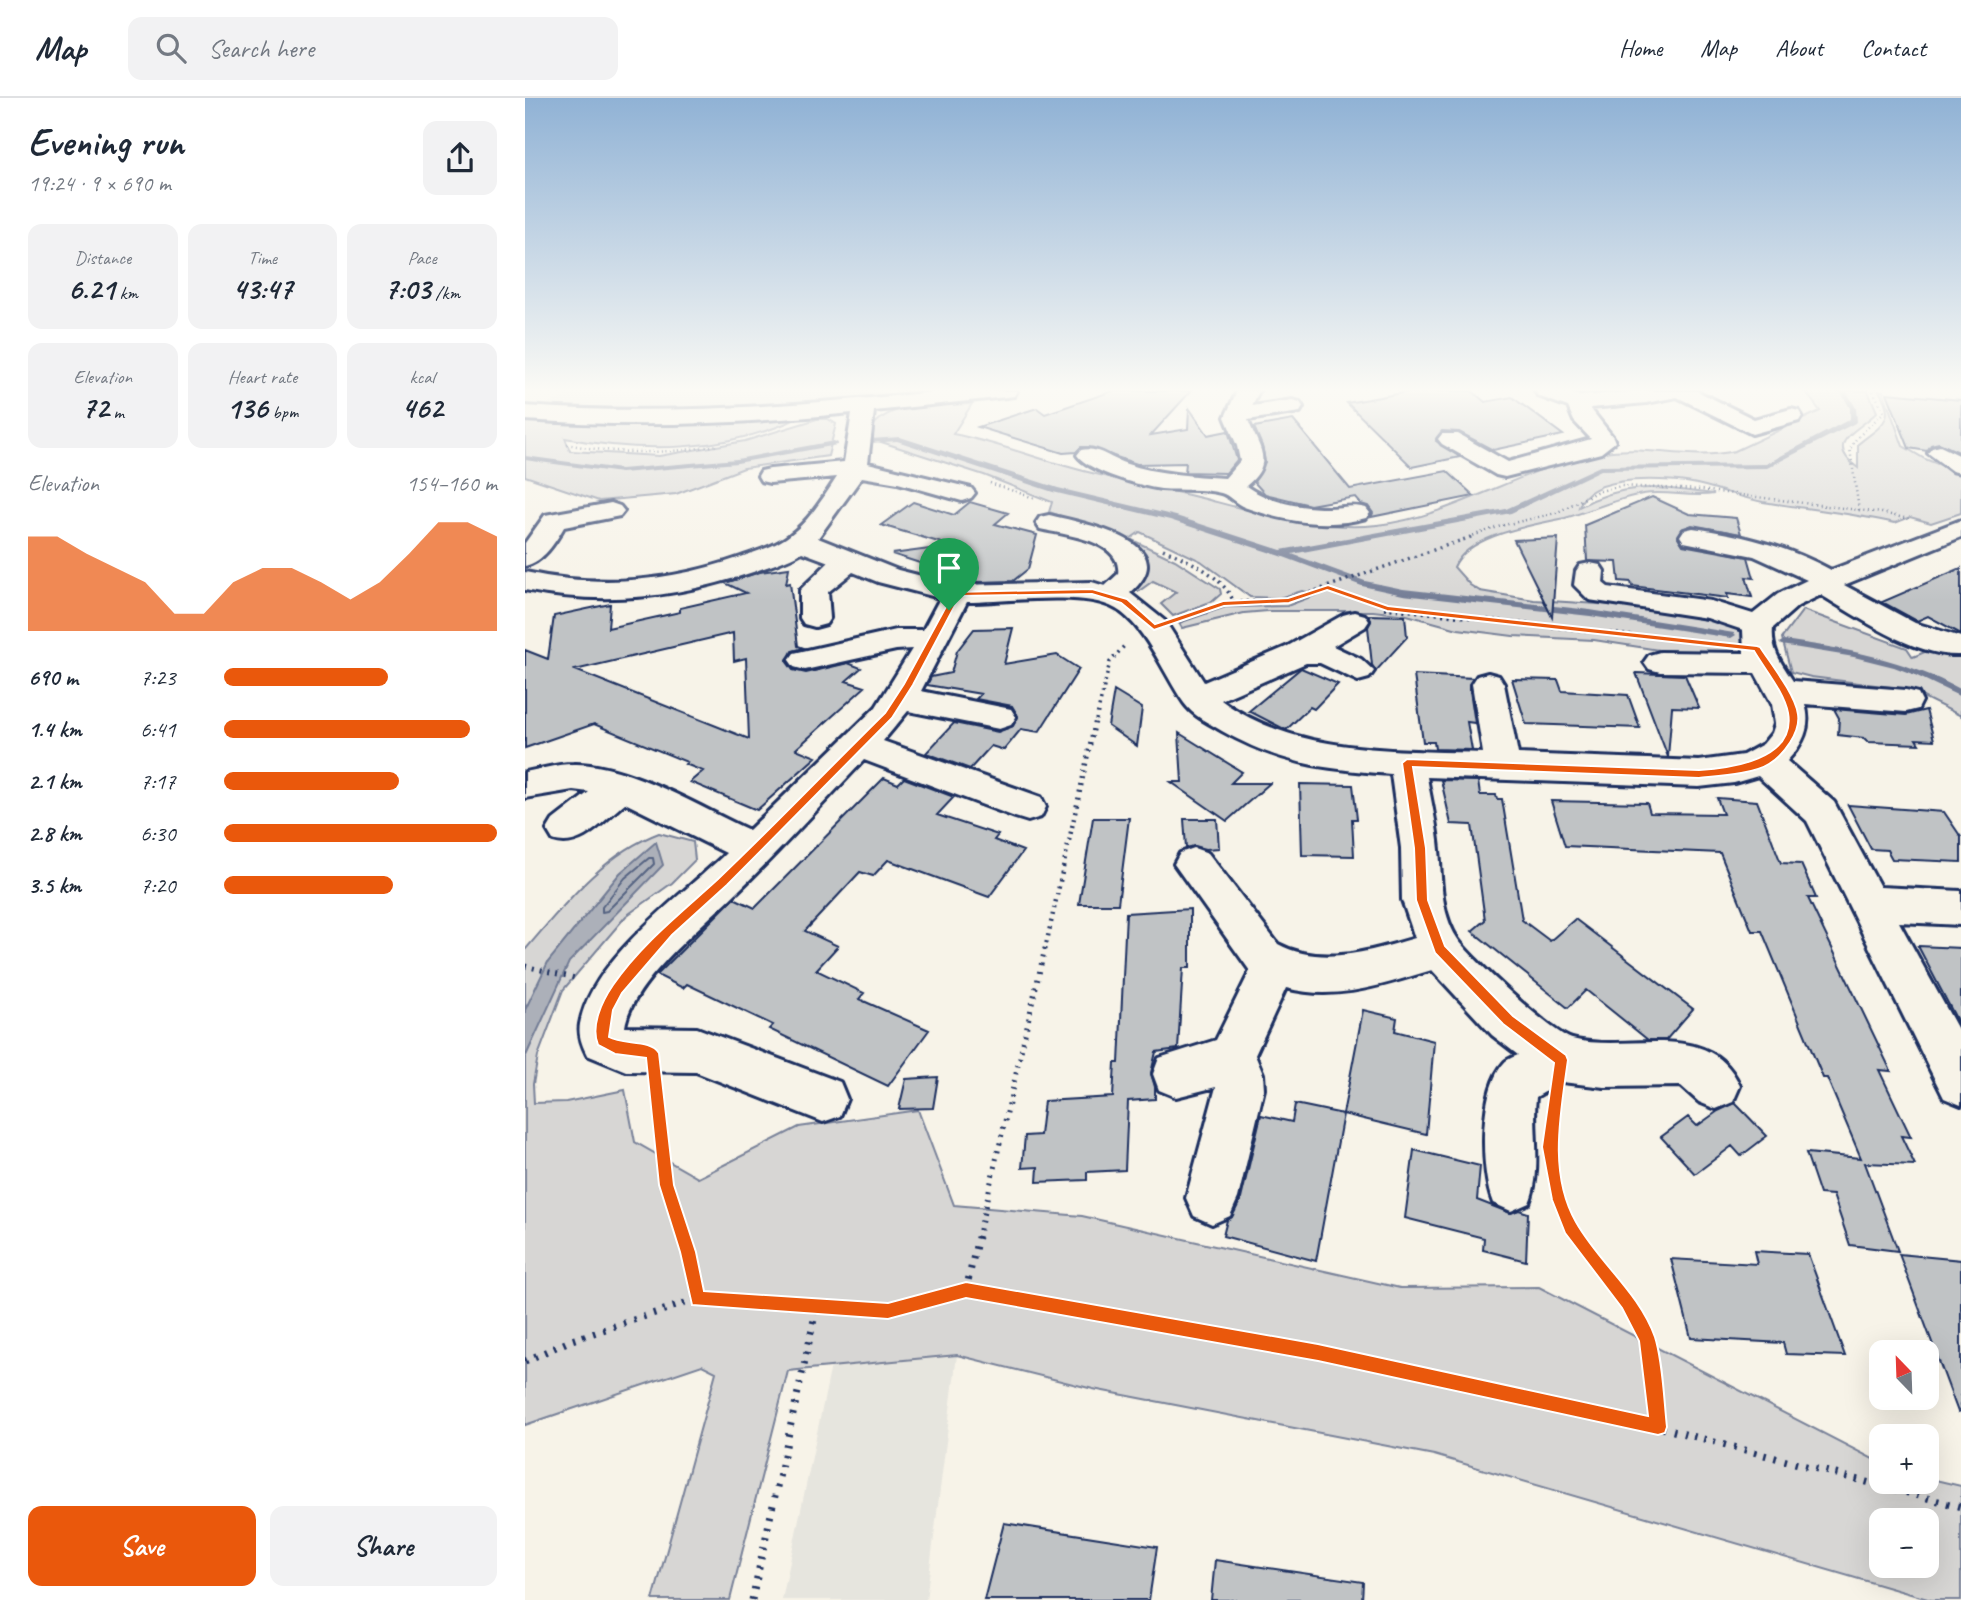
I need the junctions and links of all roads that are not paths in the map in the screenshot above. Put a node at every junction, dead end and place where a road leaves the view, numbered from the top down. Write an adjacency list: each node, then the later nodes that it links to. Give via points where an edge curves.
1 (855, 461): 6 (street)
2 (1101, 461): 8 (street, via 1160,481)
3 (1251, 461): 8 (street, via 1246,473)
4 (1489, 461): 5 (street, via 1505,470)
5 (1538, 461)
6 (854, 468): 7 (street); 9 (street); 17 (street)
7 (770, 476)
8 (1230, 486): 12 (street, via 1249,500 1284,511 1326,516)
9 (962, 493)
10 (558, 495): 13 (street)
11 (611, 511): 13 (street)
12 (1357, 513)
13 (554, 522): 18 (street)
14 (1049, 523): 25 (street, via 1111,541 1130,554 1132,577)
15 (1961, 528): 22 (street)
16 (1693, 536): 22 (street, via 1763,547 1792,559)
17 (800, 541): 19 (street); 23 (street, via 739,568 675,585 613,593)
18 (525, 558)
19 (850, 561): 24 (street, via 922,587); 28 (street, via 814,590)
20 (1590, 571): 29 (street, via 1588,585 1599,594 1711,610)
21 (525, 581): 23 (street)
22 (1825, 582): 29 (street, via 1788,600); 31 (street, via 1905,632)
23 (557, 589): 26 (street)
24 (957, 594): 25 (street, via 1092,592); 30 (street)
25 (1110, 596): 39 (street, via 1131,606 1154,628)
26 (526, 611)
27 (1364, 613): 33 (street)
28 (815, 618)
29 (1759, 625): 35 (street, via 1757,649)
30 (933, 639): 34 (street, via 896,640); 41 (street)
31 (1958, 646)
32 (1654, 650): 35 (street)
33 (1297, 654): 36 (street, via 1320,651); 39 (street)
34 (806, 660)
35 (1765, 663): 38 (street)
36 (1358, 671)
37 (1488, 684): 46 (street)
38 (1782, 691): 40 (street); 44 (street, via 1793,714 1792,729)
39 (1197, 698): 45 (street, via 1268,741 1322,756)
40 (1906, 701)
41 (894, 707): 42 (street); 43 (street)
42 (999, 717)
43 (859, 745): 49 (street); 51 (street)
44 (1765, 762): 46 (street, via 1699,774); 53 (street, via 1821,812)
45 (1407, 763): 46 (street); 55 (street, via 1420,848 1422,900)
46 (1503, 766)
47 (525, 785): 48 (street, via 573,777)
48 (621, 786): 50 (street); 51 (street)
49 (1028, 807)
50 (566, 830)
51 (755, 850): 62 (street, via 667,931 618,989 602,1025 603,1040 615,1048 652,1053 697,1049)
52 (1194, 864): 56 (street, via 1239,927)
53 (1868, 903): 54 (street); 60 (street)
54 (1961, 908)
55 (1440, 949): 56 (street, via 1351,974 1297,972); 58 (street, via 1508,1020)
56 (1275, 966): 57 (street)
57 (1232, 1055): 59 (street, via 1218,1064); 64 (street, via 1240,1089)
58 (1561, 1060): 61 (street, via 1604,1065 1682,1064); 63 (street, via 1521,1078 1513,1093)
59 (1176, 1074)
60 (1961, 1082)
61 (1716, 1086)
62 (823, 1099)
63 (1533, 1179)
64 (1212, 1198)

